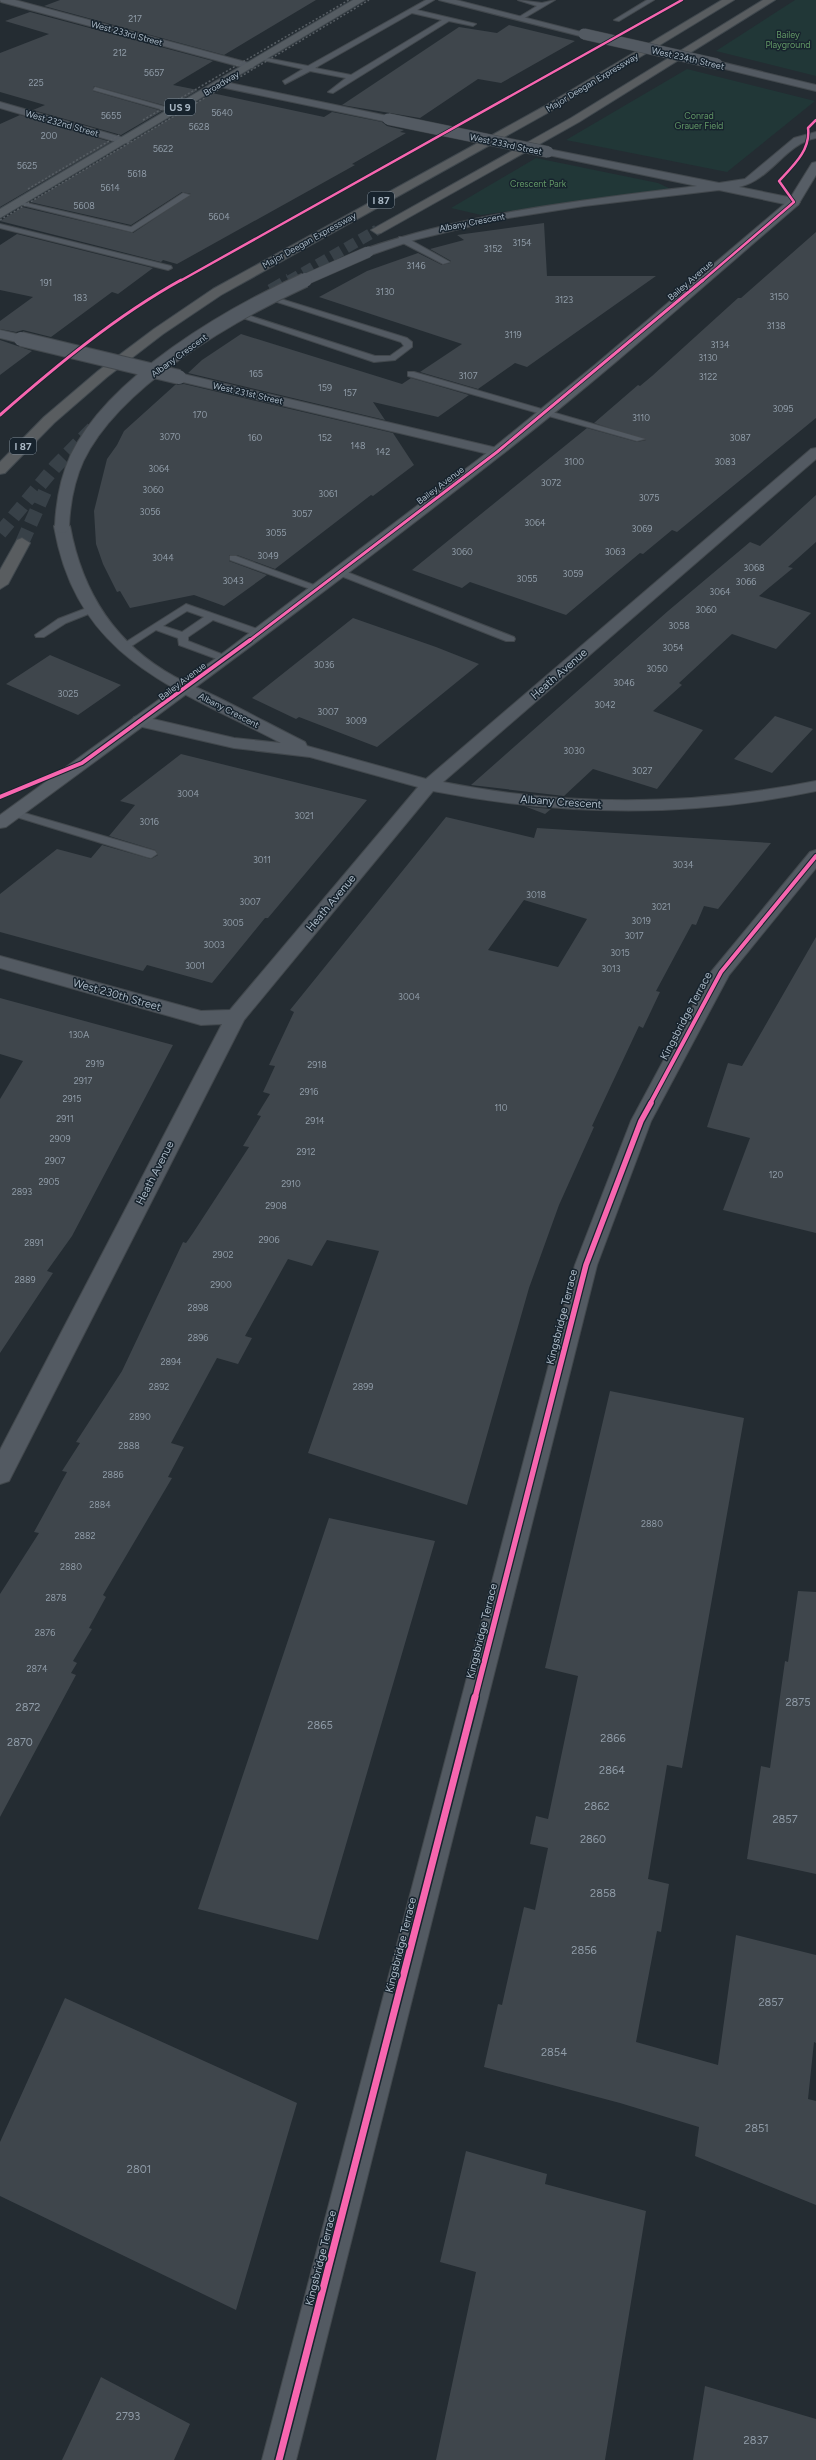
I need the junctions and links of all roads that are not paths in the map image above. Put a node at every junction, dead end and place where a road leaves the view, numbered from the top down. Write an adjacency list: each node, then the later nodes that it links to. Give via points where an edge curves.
1 (4, 0): 17 (street, West 233rd Street)
2 (360, 0): 16 (main road, Broadway / US 9)
3 (431, 0): 11 (lane)
4 (444, 0): 12 (street, West 234th Street)
5 (521, 0): 10 (lane)
6 (552, 0): 10 (lane)
7 (651, 0): 14 (lane)
8 (729, 0): 47 (highway, Major Deegan Expressway / I 87, via 547,109 217,292 128,353)
9 (770, 0): 36 (highway, I 87, via 575,120)
10 (543, 5): 12 (lane)
11 (411, 11): 13 (lane); 18 (lane)
12 (521, 18): 22 (street, West 234th Street, bridge)
13 (448, 19): 15 (lane); 19 (lane)
14 (617, 20)
15 (473, 24)
16 (261, 59): 17 (main road, Broadway / US 9); 18 (lane)
17 (249, 66): 21 (main road, Broadway / US 9)
18 (308, 69): 19 (lane); 20 (lane)
19 (352, 78): 24 (lane)
20 (285, 82)
21 (220, 84): 26 (main road, Broadway / US 9); 30 (street, West 233rd Street, bridge)
22 (816, 88)
23 (95, 89): 26 (lane)
24 (331, 92)
25 (0, 105): 28 (street, West 232nd Street)
26 (174, 111): 28 (main road, Broadway / US 9)
27 (816, 135): 30 (street, via 794,144 752,180)
28 (124, 141): 33 (main road, Broadway / US 9)
29 (814, 171): 32 (main road, Bailey Avenue)
30 (717, 187): 32 (street, West 233rd Street); 38 (street, Albany Crescent, via 479,220)
31 (186, 195): 33 (lane, via 132,230)
32 (794, 202): 46 (main road, Bailey Avenue)
33 (18, 204): 34 (main road, Broadway / US 9)
34 (4, 212): 37 (lane)
35 (0, 226): 40 (lane)
36 (377, 230)
37 (140, 238)
38 (402, 239): 39 (lane); 41 (street, Albany Crescent, bridge)
39 (446, 262)
40 (168, 268)
41 (271, 297): 42 (street, Albany Crescent, bridge); 42 (lane, via 404,340 408,342 408,348 392,358 374,359)
42 (238, 315): 44 (street, Albany Crescent, bridge)
43 (0, 334): 44 (street, West 231st Street, bridge)
44 (156, 371): 49 (street, West 231st Street, bridge); 58 (street, Albany Crescent, bridge, via 111,411 88,439 71,472 66,489 62,526 69,564)
45 (411, 374): 46 (lane)
46 (546, 412): 48 (lane); 49 (main road, Bailey Avenue)
47 (47, 422): 51 (highway); 52 (highway, Major Deegan Expressway / I 87)
48 (640, 439)
49 (497, 452): 55 (main road, Bailey Avenue)
50 (816, 452): 70 (street, Heath Avenue)
51 (0, 456)
52 (0, 470)
53 (22, 543): 56 (highway)
54 (233, 558): 57 (lane)
55 (339, 572): 57 (main road, Bailey Avenue); 64 (lane)
56 (0, 584)
57 (317, 588): 61 (main road, Bailey Avenue)
58 (92, 609): 62 (lane, via 62,621); 65 (street, Albany Crescent)
59 (212, 616): 60 (lane, via 186,607); 61 (lane); 63 (lane)
60 (156, 627): 63 (lane); 65 (lane)
61 (259, 633): 66 (main road, Bailey Avenue)
62 (40, 634)
63 (183, 636): 66 (lane, via 183,643)
64 (510, 639)
65 (123, 647): 67 (street, Albany Crescent, via 154,670)
66 (225, 659): 67 (main road, Bailey Avenue)
67 (185, 688): 68 (main road, Bailey Avenue); 69 (street, Albany Crescent)
68 (140, 721): 69 (street, Albany Crescent, via 234,743); 72 (main road, Bailey Avenue)
69 (310, 752): 70 (street, Albany Crescent)
70 (429, 785): 71 (street, Albany Crescent, via 515,799 600,806 684,805 786,794); 76 (street, Heath Avenue)
71 (816, 786)
72 (7, 818): 73 (lane)
73 (151, 854)
74 (816, 856): 78 (street, Kingsbridge Terrace, via 721,972 641,1121 586,1265)
75 (0, 962): 76 (street, West 230th Street, via 201,1018)
76 (236, 1017): 77 (street, Heath Avenue)
77 (0, 1474)
78 (279, 2460)

